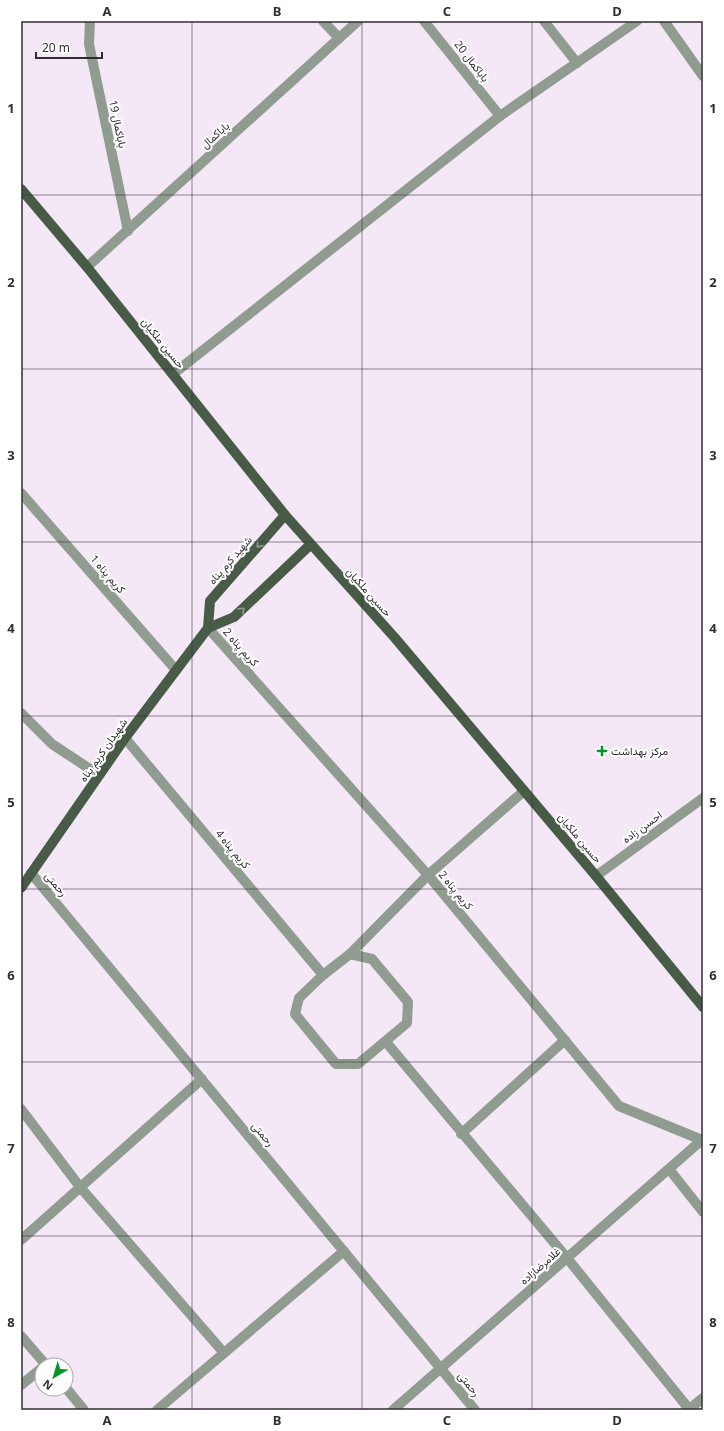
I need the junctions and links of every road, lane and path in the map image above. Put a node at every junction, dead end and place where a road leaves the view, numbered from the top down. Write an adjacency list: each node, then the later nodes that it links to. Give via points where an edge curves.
1 (90, 21): 13 (street, باباکمال 19, via 89,44)
2 (323, 21): 8 (street)
3 (358, 21): 8 (street, باباکمال)
4 (424, 21): 11 (street, باباکمال 20)
5 (544, 21): 9 (street)
6 (637, 21): 9 (street)
7 (664, 21): 10 (street)
8 (340, 38): 13 (street, باباکمال)
9 (577, 62): 11 (street)
10 (703, 76)
11 (500, 116): 15 (street)
12 (21, 189): 14 (main road, حسین ملکیان)
13 (128, 231): 14 (street, باباکمال)
14 (87, 267): 15 (main road, حسین ملکیان)
15 (173, 374): 17 (main road, حسین ملکیان)
16 (21, 493): 20 (street, کریم پناه 1)
17 (285, 515): 18 (main road, حسین ملکیان); 19 (main road, شهید کرم پناه, one-way to 19, via 210,601)
18 (310, 545): 19 (main road, one-way to 18, via 234,617); 24 (main road, حسین ملکیان, via 395,638)
19 (208, 628): 20 (main road, شهیدان کریم پناه); 27 (street, کریم پناه 2)
20 (176, 670): 22 (main road, شهیدان کریم پناه)
21 (21, 713): 23 (street, via 52,744)
22 (125, 738): 23 (main road, شهیدان کریم پناه); 31 (street, کریم پناه 4)
23 (99, 775): 26 (main road, شهیدان کریم پناه)
24 (524, 792): 27 (street); 28 (main road, حسین ملکیان)
25 (703, 798): 28 (street, احسن زاده)
26 (31, 873): 29 (main road, شهیدان کریم پناه); 35 (street, رحمتی)
27 (428, 874): 30 (street); 33 (street, کریم پناه 2)
28 (596, 876): 32 (main road, حسین ملکیان)
29 (21, 888)
30 (350, 954): 31 (street); 34 (street, via 372,959 408,1002 407,1023)
31 (322, 976): 34 (street, via 299,998 295,1014 336,1064 358,1064)
32 (703, 1007)
33 (565, 1040): 37 (street); 38 (street, کریم پناه 2, via 619,1106)
34 (386, 1042): 37 (street)
35 (202, 1079): 40 (street); 43 (street, رحمتی)
36 (21, 1109): 40 (street)
37 (461, 1134): 44 (street)
38 (703, 1140): 39 (street, غلامرضازاده)
39 (669, 1169): 41 (street); 44 (street, غلامرضازاده)
40 (80, 1187): 42 (street); 46 (street)
41 (703, 1212)
42 (21, 1240)
43 (344, 1251): 46 (street); 48 (street, رحمتی)
44 (567, 1258): 48 (street, غلامرضازاده); 57 (street)
45 (21, 1336): 47 (street)
46 (224, 1353): 54 (street)
47 (39, 1357)
48 (441, 1368): 55 (street, غلامرضازاده); 56 (street, رحمتی)
49 (34, 1374): 50 (street)
50 (21, 1384)
51 (73, 1397): 53 (street)
52 (703, 1398): 57 (street)
53 (84, 1410)
54 (157, 1410)
55 (393, 1410)
56 (475, 1410)
57 (688, 1410)

